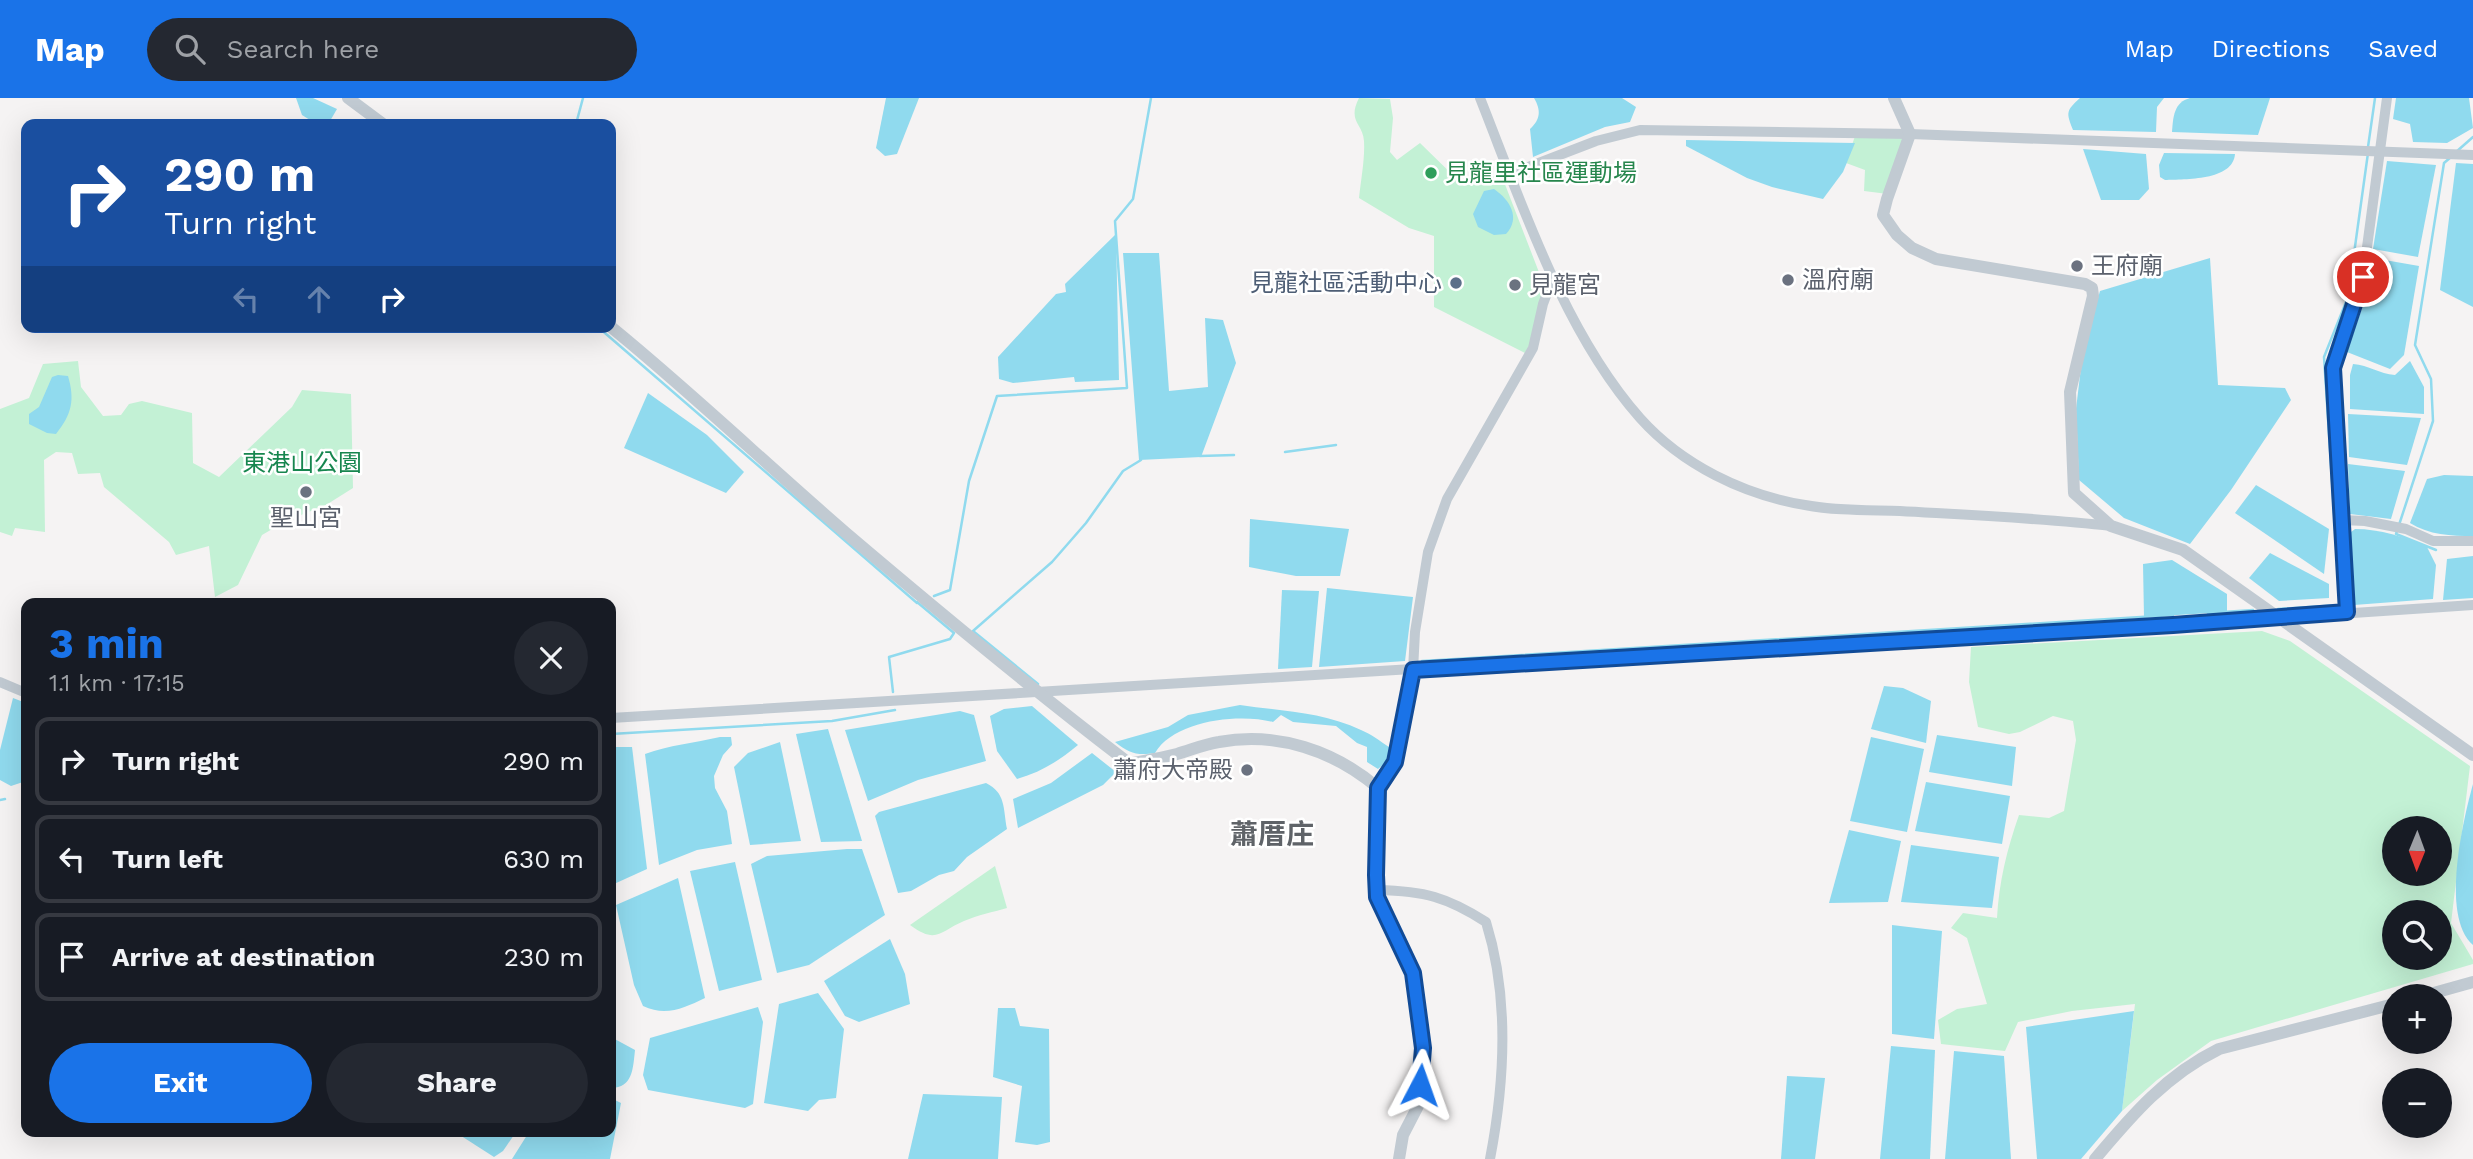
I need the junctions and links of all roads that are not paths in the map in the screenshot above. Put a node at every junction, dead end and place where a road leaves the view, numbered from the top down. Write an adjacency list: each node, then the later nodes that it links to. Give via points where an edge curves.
1 (348, 98): 5 (street)
2 (1480, 98): 9 (street)
3 (1894, 98): 6 (street)
4 (2387, 98): 7 (street)
5 (376, 119)
6 (1910, 134): 7 (street); 9 (street, via 1640,130 1596,141); 13 (street, via 1883,215 1912,248 1936,259 2092,288 2070,392 2074,493)
7 (2379, 151): 8 (street); 12 (street, via 2363,277 2333,368)
8 (2473, 155)
9 (1510, 174): 10 (street)
10 (1553, 277): 13 (street, via 1619,391 1677,451 1715,476 1758,494 1806,506); 18 (street, via 1533,348 1447,499 1428,552)
11 (616, 331): 21 (street)
12 (2342, 520): 14 (street, via 2406,529 2433,541); 16 (street)
13 (2111, 526): 17 (street, via 2183,550)
14 (2473, 541)
15 (2473, 605): 16 (street)
16 (2347, 612): 17 (street)
17 (2278, 619): 18 (street); 23 (street)
18 (1413, 670): 21 (street); 24 (street, via 1395,762)
19 (0, 682): 20 (street)
20 (21, 691)
21 (1036, 692): 22 (street); 24 (street, via 1130,764 1220,741 1297,743 1360,772)
22 (616, 718)
23 (2473, 755)
24 (1378, 788): 25 (street)
25 (1378, 890): 29 (street, via 1377,897 1413,973 1423,1048 1419,1104 1403,1135); 30 (street, via 1439,897 1486,922 1502,994 1502,1070)
26 (2473, 982): 27 (street)
27 (2452, 988)
28 (2382, 1007): 31 (street, via 2219,1049 2200,1058 2137,1108)
29 (1399, 1159)
30 (1490, 1159)
31 (2095, 1159)

